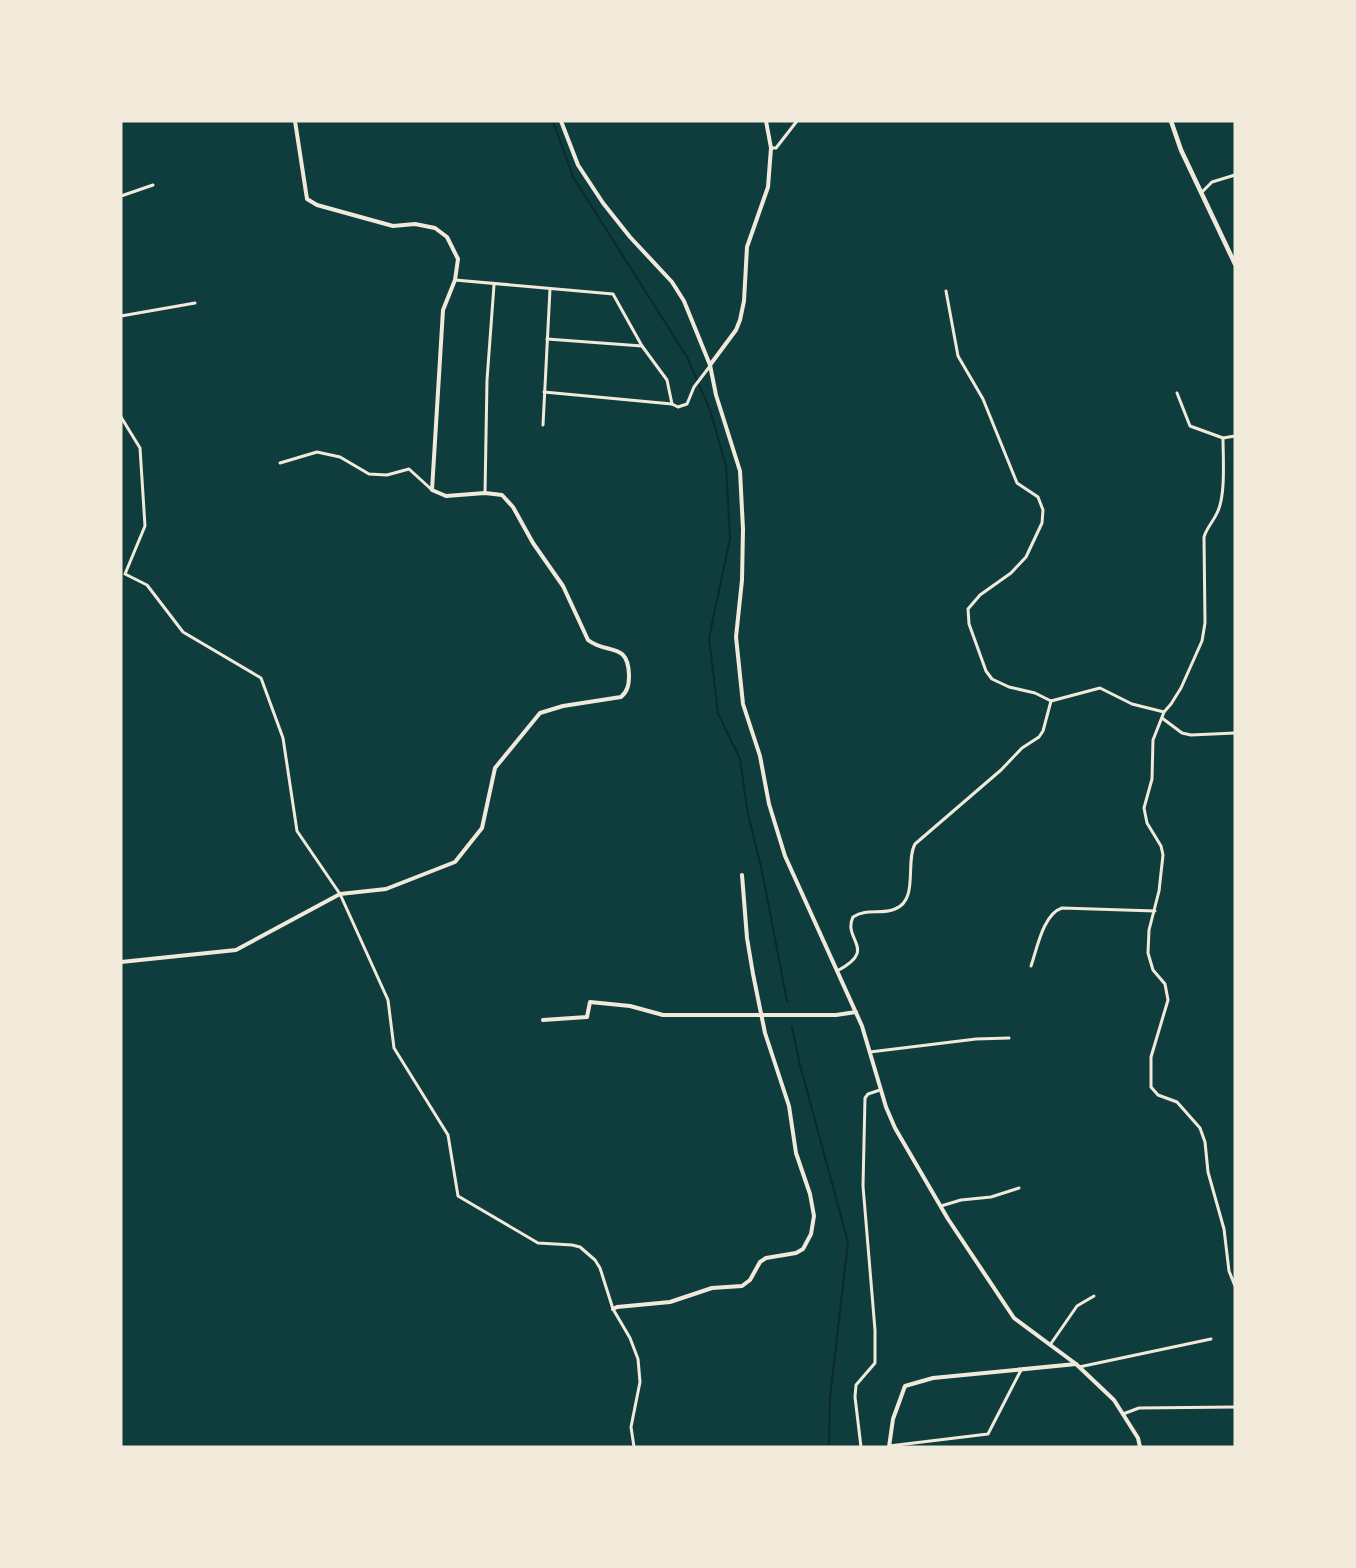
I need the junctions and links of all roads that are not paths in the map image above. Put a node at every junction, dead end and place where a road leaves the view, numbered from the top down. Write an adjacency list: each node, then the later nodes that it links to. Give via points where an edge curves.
1 (295, 121): 12 (street, via 307,200 394,226 415,224 435,228 447,236 458,259)
2 (561, 121): 20 (street, via 578,165 593,188 630,237 672,282 684,301)
3 (766, 121): 6 (street)
4 (797, 121): 6 (street, via 776,148)
5 (1171, 121): 9 (main road)
6 (770, 148): 20 (street, via 766,199 747,247 740,320)
7 (1235, 175): 9 (street, via 1212,182)
8 (153, 185): 10 (street)
9 (1203, 191): 11 (main road)
10 (121, 196)
11 (1235, 264)
12 (455, 280): 13 (street); 29 (street, via 443,310)
13 (494, 285): 14 (street); 30 (street)
14 (550, 289): 18 (street); 19 (street, via 613,294)
15 (946, 291): 31 (street, via 958,356 983,399 1017,482 1038,497 1043,510 1036,541 1026,557 1011,574 970,604 969,624 992,679)
16 (195, 303): 17 (street)
17 (121, 316)
18 (547, 339): 19 (street); 21 (street)
19 (642, 346): 23 (street, via 667,380)
20 (710, 365): 23 (street, via 694,386 687,404 678,407); 40 (street, via 740,471 742,580 736,638 743,704 760,756 768,804 785,856)
21 (544, 392): 23 (street); 25 (street)
22 (1177, 393): 27 (street, via 1190,426)
23 (672, 404)
24 (121, 417): 36 (street, via 140,448 145,526 125,574 147,585 184,632 261,678 283,738 297,831)
25 (543, 425)
26 (1235, 436): 27 (street)
27 (1223, 438): 32 (street, via 1218,512 1204,537 1205,623 1202,641 1181,688)
28 (280, 463): 29 (street, via 317,452 340,457 369,474 408,469)
29 (432, 490): 30 (street, via 446,496)
30 (485, 493): 36 (street, via 502,495 513,507 562,586 588,640 625,656 629,674 626,693 608,701 563,706 540,713 496,768 482,828 455,862 386,888)
31 (1051, 701): 32 (street, via 1100,688 1132,704); 40 (street, via 1039,737 1022,748 914,844 909,858 909,890 900,907 861,912 853,917 851,926 858,952 849,964)
32 (1164, 712): 33 (street)
33 (1162, 718): 34 (street, via 1182,733 1191,735); 37 (street, via 1153,740 1152,779 1144,808 1147,823 1163,855)
34 (1235, 733)
35 (742, 875): 42 (street, via 747,938)
36 (340, 894): 38 (street, via 236,950); 51 (street, via 388,1000 394,1048 448,1135 458,1196 538,1243 563,1243 588,1252 600,1268)
37 (1155, 911): 39 (street, via 1062,908 1054,911); 49 (street, via 1149,930 1148,953 1153,970 1164,984 1168,1000 1151,1057 1151,1087 1158,1095 1177,1102 1200,1128 1224,1229 1228,1271)
38 (121, 962)
39 (1030, 966)
40 (836, 971): 41 (street)
41 (856, 1012): 42 (street, via 836,1016); 45 (street)
42 (763, 1016): 43 (street, via 663,1014 630,1006 590,1002 587,1017); 51 (street, via 765,1033 792,1117 796,1152 810,1194 814,1216 808,1242 796,1253 766,1258 742,1286 712,1288 670,1302)
43 (543, 1020)
44 (1009, 1038): 45 (street)
45 (870, 1052): 46 (street)
46 (880, 1090): 48 (street, via 895,1128); 59 (street, via 865,1098 862,1186 875,1363 856,1385)
47 (1018, 1188): 48 (street, via 991,1197)
48 (941, 1206): 53 (street, via 1014,1318)
49 (1235, 1286)
50 (1094, 1296): 53 (street, via 1077,1306)
51 (613, 1309): 58 (street, via 638,1359 640,1382 631,1427)
52 (1211, 1339): 54 (street)
53 (1050, 1346): 54 (street)
54 (1077, 1365): 55 (street); 57 (street, via 1114,1400)
55 (1022, 1369): 60 (street, via 988,1434); 60 (street, via 933,1378 906,1386 893,1419)
56 (1235, 1407): 57 (street, via 1139,1408)
57 (1123, 1414): 61 (street)
58 (634, 1447)
59 (861, 1447)
60 (889, 1447)
61 (1140, 1447)

